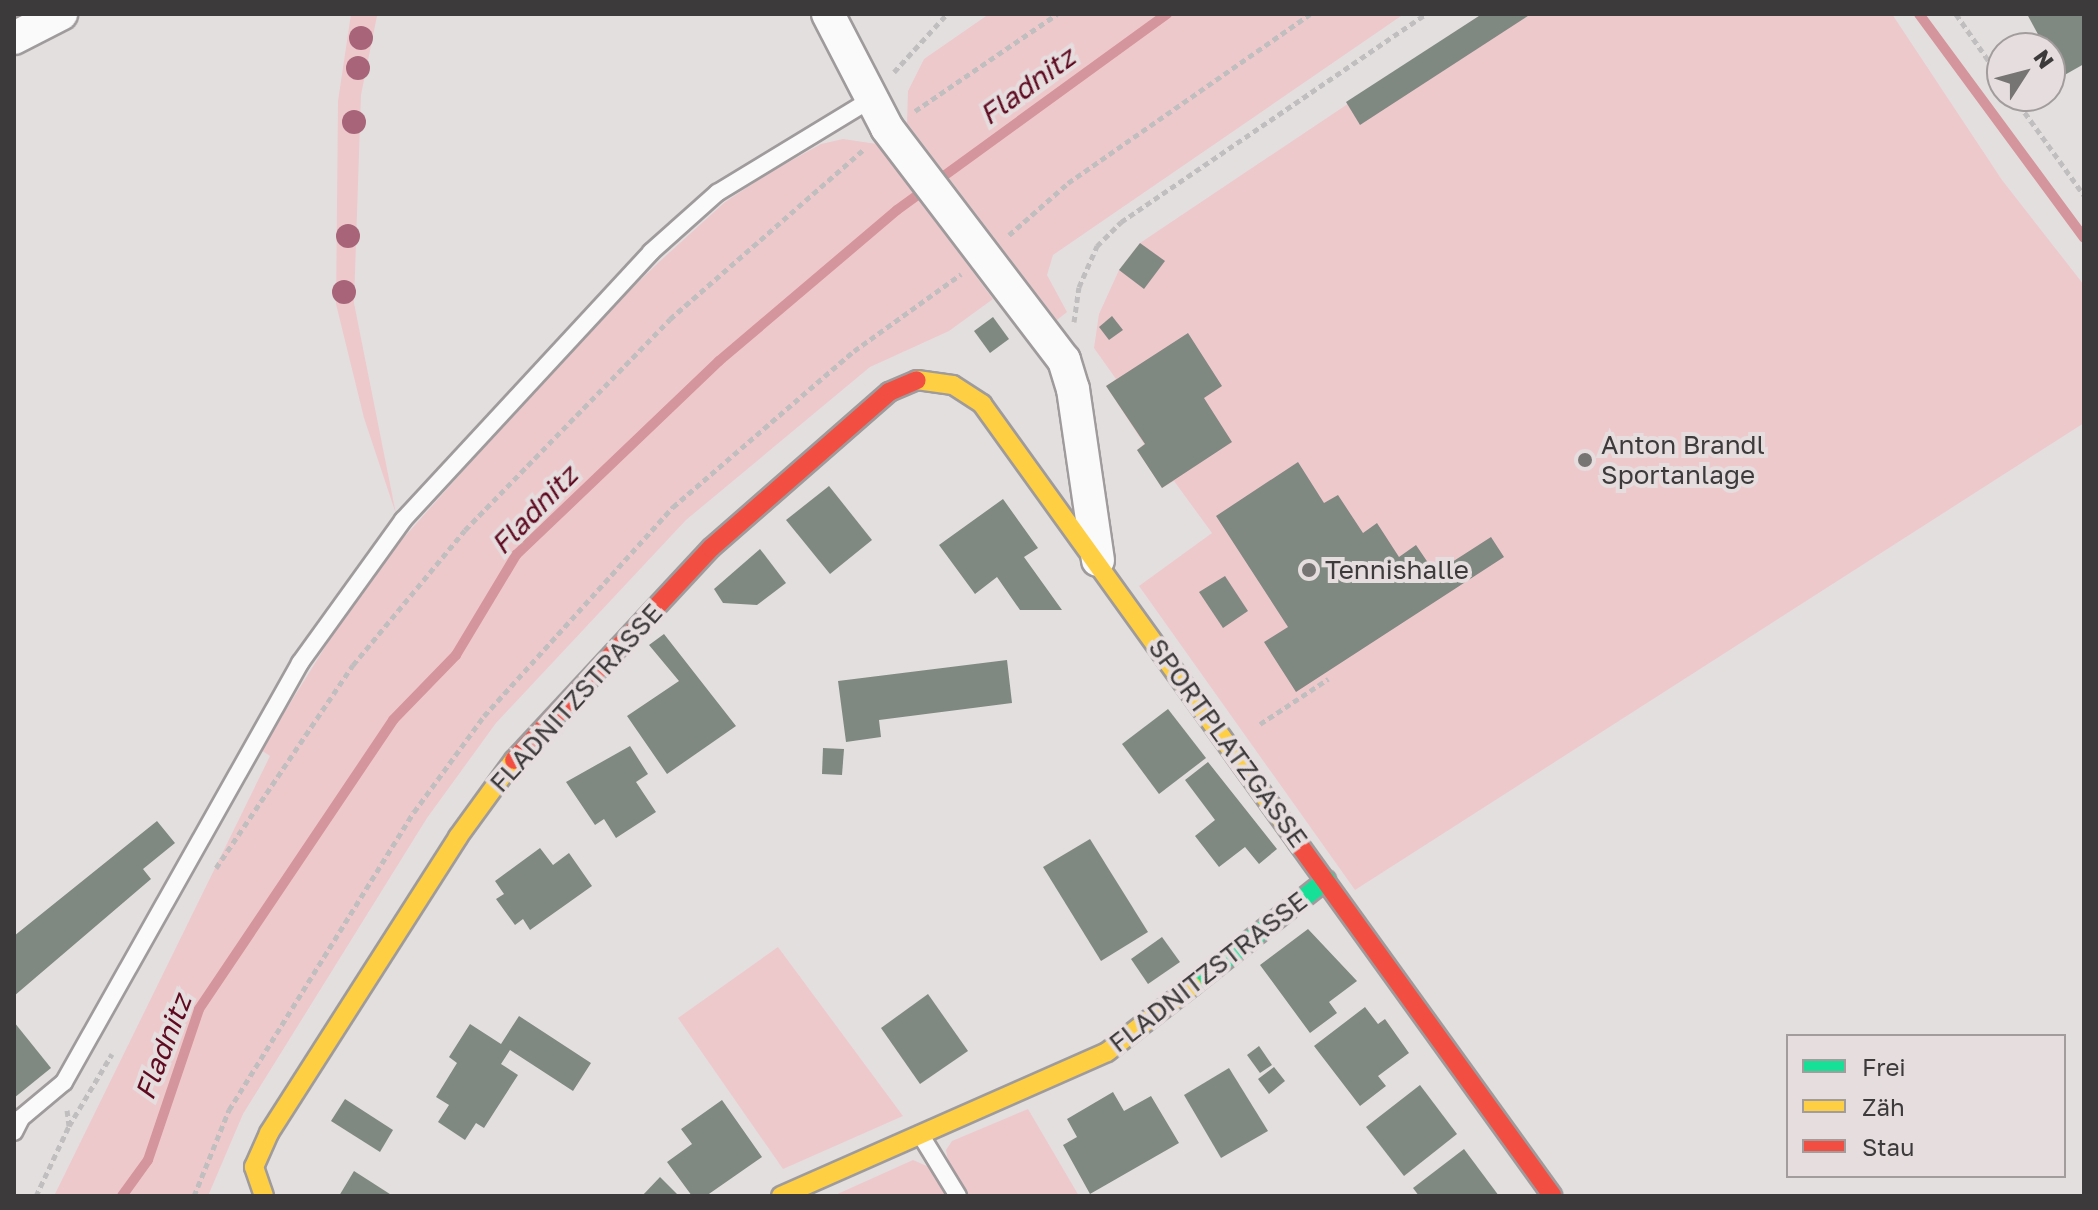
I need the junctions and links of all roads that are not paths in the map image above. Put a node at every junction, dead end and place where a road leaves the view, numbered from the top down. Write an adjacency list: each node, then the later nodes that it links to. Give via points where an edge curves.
1 (61, 14): 3 (street)
2 (828, 14): 4 (street)
3 (14, 38)
4 (870, 100): 6 (street, SPORTPLATZGASSE, via 1064,360); 8 (lane, via 763,162 673,233 572,333 403,520 300,663 64,1082)
5 (953, 385): 6 (street, SPORTPLATZGASSE, via 982,404); 10 (street, FLADNITZSTRASSE, via 919,379 889,392 711,548 521,751 458,837 269,1133 254,1167)
6 (1099, 564): 7 (street, SPORTPLATZGASSE)
7 (1326, 880): 9 (street, FLADNITZSTRASSE, via 1107,1052); 13 (street, SPORTPLATZGASSE)
8 (16, 1121)
9 (919, 1132): 11 (street, FLADNITZSTRASSE); 12 (lane)
10 (264, 1196)
11 (781, 1196)
12 (958, 1196)
13 (1553, 1196)

